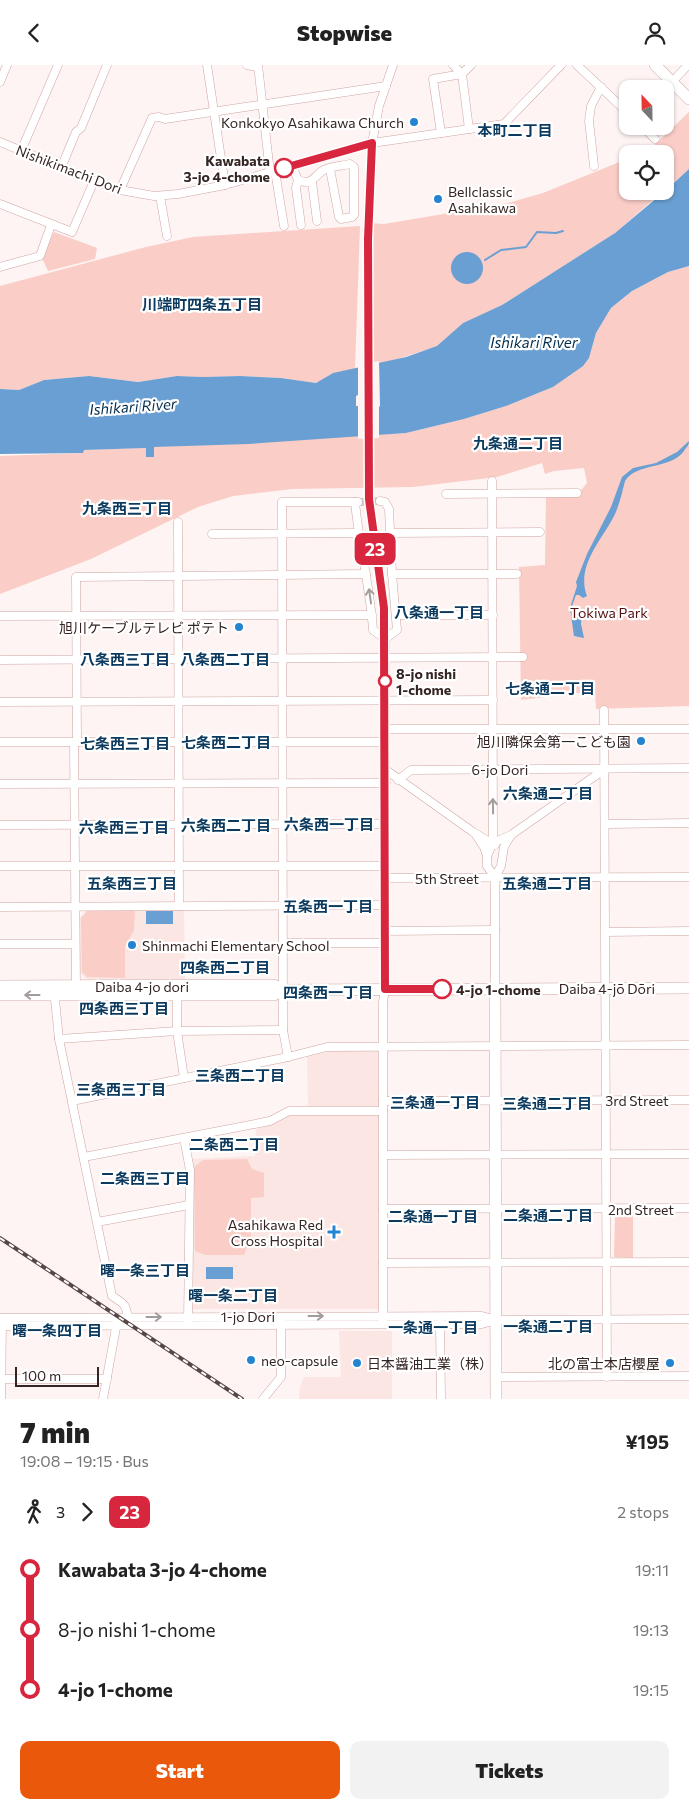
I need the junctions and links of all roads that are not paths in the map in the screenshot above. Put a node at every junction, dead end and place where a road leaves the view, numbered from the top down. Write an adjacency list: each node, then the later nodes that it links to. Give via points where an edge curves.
1 (8, 65): 17 (street)
2 (58, 65): 31 (street)
3 (107, 65): 34 (street)
4 (207, 65): 24 (street)
5 (247, 65): 13 (street)
6 (393, 65): 19 (street)
7 (452, 65): 14 (street)
8 (471, 65): 14 (street)
9 (561, 65): 25 (street, Nishikimachi Dori, via 504,123)
10 (577, 65): 20 (street)
11 (655, 65): 15 (highway)
12 (688, 65): 16 (street)
13 (257, 66): 22 (street)
14 (462, 74): 25 (street); 26 (street, via 433,79)
15 (670, 80)
16 (674, 80)
17 (0, 82)
18 (674, 84): 21 (highway)
19 (386, 86): 22 (street); 30 (street)
20 (601, 87): 23 (street); 33 (street, via 589,121)
21 (689, 99)
22 (261, 104): 24 (street); 36 (street)
23 (619, 104)
24 (214, 111): 40 (street); 41 (street, via 152,118)
25 (470, 129): 26 (street, Nishikimachi Dori)
26 (441, 133): 30 (street, Nishikimachi Dori)
27 (651, 135): 28 (street)
28 (655, 139)
29 (0, 142): 31 (street, Nishikimachi Dori)
30 (372, 143): 32 (street, Nishikimachi Dori); 75 (street, via 368,239 369,475)
31 (21, 151): 34 (street, Nishikimachi Dori)
32 (292, 166): 36 (street, Nishikimachi Dori); 37 (street)
33 (594, 166)
34 (62, 168): 38 (street, Nishikimachi Dori)
35 (330, 169): 35 (street, via 339,217 352,217 354,167 350,164); 39 (street, via 323,170)
36 (273, 172): 40 (street, Nishikimachi Dori); 47 (street)
37 (298, 180): 39 (street); 46 (street, via 296,188)
38 (94, 181): 41 (street, Nishikimachi Dori); 45 (street, via 72,232)
39 (312, 182): 44 (street)
40 (224, 185): 42 (street, Nishikimachi Dori)
41 (120, 191): 42 (street, Nishikimachi Dori)
42 (160, 195): 48 (street)
43 (0, 203): 45 (street)
44 (317, 221)
45 (51, 225): 49 (street, via 40,256)
46 (302, 225)
47 (284, 226)
48 (167, 236)
49 (0, 267)
50 (492, 481): 51 (street)
51 (493, 493): 52 (street); 53 (street); 60 (street)
52 (577, 493)
53 (446, 494)
54 (382, 502): 59 (street, via 389,509)
55 (178, 522): 67 (street)
56 (540, 532): 60 (street)
57 (282, 533): 58 (street); 58 (street, via 282,502 356,502); 61 (street); 62 (street)
58 (358, 533): 63 (street)
59 (389, 533): 60 (street); 64 (street)
60 (493, 533): 65 (street)
61 (212, 534)
62 (282, 574): 63 (street); 67 (street); 68 (street)
63 (366, 574): 69 (street, one-way to 63)
64 (392, 574): 65 (street); 70 (street)
65 (492, 574): 66 (street); 71 (street)
66 (517, 574)
67 (178, 576): 73 (street, via 76,577); 74 (street)
68 (282, 615): 69 (street); 74 (street); 78 (street)
69 (372, 615): 75 (street, via 373,630)
70 (397, 615): 71 (street); 75 (street, via 397,630)
71 (493, 615): 76 (street)
72 (0, 616): 73 (street)
73 (75, 616): 74 (street); 81 (street)
74 (178, 616): 82 (street)
75 (385, 639): 79 (street)
76 (493, 657): 77 (street); 79 (street); 83 (street)
77 (523, 657)
78 (282, 658): 79 (street); 82 (street); 87 (street)
79 (385, 658): 88 (street)
80 (0, 659): 81 (street)
81 (76, 659): 82 (street); 85 (street)
82 (178, 659): 86 (street)
83 (493, 700): 88 (street); 91 (street)
84 (0, 701): 85 (street)
85 (76, 701): 86 (street); 96 (street)
86 (178, 701): 87 (street); 97 (street)
87 (282, 701): 88 (street); 98 (street)
88 (385, 701): 90 (street)
89 (604, 710): 92 (street)
90 (385, 729): 91 (street); 94 (street)
91 (493, 729): 92 (street); 100 (street)
92 (604, 729): 93 (street); 101 (street)
93 (689, 729)
94 (386, 741): 98 (street); 102 (street)
95 (0, 742): 96 (street)
96 (76, 742): 97 (street); 106 (street)
97 (178, 742): 98 (street); 107 (street)
98 (282, 742): 104 (street)
99 (689, 768): 101 (street, 6-jo Dori)
100 (493, 769): 101 (street, 6-jo Dori); 103 (street, 6-jo Dori, via 411,770); 118 (street, one-way to 100)
101 (605, 769): 109 (street); 117 (street)
102 (386, 770): 103 (street); 105 (street)
103 (398, 779): 116 (street)
104 (283, 783): 105 (street); 107 (street); 111 (street)
105 (386, 783): 112 (street)
106 (75, 784): 107 (street); 108 (street); 114 (street)
107 (178, 784): 115 (street)
108 (0, 785)
109 (606, 823): 110 (street); 129 (street)
110 (689, 823)
111 (283, 824): 112 (street); 115 (street); 124 (street)
112 (385, 824): 125 (street)
113 (0, 825): 114 (street)
114 (75, 825): 115 (street); 122 (street)
115 (178, 825): 123 (street)
116 (473, 832): 118 (street); 120 (street, via 480,839)
117 (511, 835): 118 (street); 119 (street)
118 (493, 843): 119 (street); 120 (street)
119 (502, 855): 126 (street, via 501,866)
120 (487, 856): 126 (street, via 487,866)
121 (0, 866): 122 (street)
122 (74, 866): 123 (street); 134 (street)
123 (179, 866): 124 (street); 131 (street)
124 (283, 866): 125 (street); 132 (street)
125 (385, 866): 128 (street)
126 (494, 877): 128 (street, 5th Street); 129 (street, 5th Street); 135 (street)
127 (689, 877): 129 (street, 5th Street)
128 (385, 878): 130 (street)
129 (606, 878): 138 (street)
130 (385, 905): 132 (street); 136 (street)
131 (179, 906): 132 (street); 134 (street)
132 (283, 906): 139 (street)
133 (0, 907): 134 (street)
134 (75, 907): 142 (street)
135 (495, 930): 136 (street); 147 (street)
136 (385, 931): 140 (street)
137 (689, 931): 138 (street)
138 (606, 932): 144 (street)
139 (283, 943): 140 (street); 149 (street)
140 (385, 943): 146 (street)
141 (0, 944): 142 (street)
142 (75, 944): 151 (street)
143 (0, 986): 150 (highway, Daiba 4-jo dori)
144 (606, 988): 145 (highway, Daiba 4-jō Dōri); 147 (highway, Daiba 4-jō Dōri); 158 (street)
145 (689, 988)
146 (385, 989): 147 (highway, Daiba 4-jo dori); 149 (highway, Daiba 4-jo dori); 159 (street)
147 (495, 989): 157 (highway)
148 (177, 990): 149 (highway, Daiba 4-jo dori, via 274,995); 151 (highway, Daiba 4-jo dori); 154 (street)
149 (283, 990): 153 (street)
150 (54, 991): 151 (highway, Daiba 4-jo dori); 152 (highway, Daiba 4-jo dori, one-way to 152); 155 (street)
151 (76, 991)
152 (0, 995)
153 (283, 1030): 154 (street); 160 (street)
154 (177, 1031): 155 (street); 161 (street)
155 (59, 1039): 164 (street)
156 (689, 1045): 158 (street)
157 (495, 1046): 158 (street); 159 (street); 166 (highway)
158 (606, 1046): 162 (street)
159 (383, 1047): 160 (street, via 328,1047); 165 (street)
160 (288, 1057): 161 (street)
161 (184, 1078): 164 (street)
162 (606, 1100): 163 (street, 3rd Street); 166 (street, 3rd Street); 169 (street)
163 (689, 1100)
164 (72, 1101): 173 (street)
165 (383, 1101): 166 (street, 3rd Street); 167 (street)
166 (496, 1101): 172 (highway)
167 (383, 1111): 168 (street, via 289,1111 270,1121); 171 (street)
168 (184, 1138): 173 (street); 174 (street, via 190,1170)
169 (606, 1154): 170 (street); 172 (street); 178 (street)
170 (689, 1154)
171 (383, 1155): 172 (street); 176 (street)
172 (496, 1155): 177 (highway)
173 (84, 1157): 179 (street)
174 (189, 1205): 179 (street); 191 (street)
175 (689, 1208): 178 (street, 2nd Street)
176 (383, 1209): 177 (street, 2nd Street); 182 (street)
177 (496, 1209): 178 (street, 2nd Street); 183 (highway)
178 (606, 1209): 180 (street)
179 (97, 1223): 190 (street, via 112,1296 125,1304)
180 (606, 1262): 181 (street); 183 (street); 184 (street)
181 (689, 1262)
182 (383, 1263): 183 (street); 187 (street)
183 (496, 1263): 188 (highway)
184 (606, 1319): 185 (street, 1-jo Dori); 188 (street, 1-jo Dori); 195 (street)
185 (689, 1319)
186 (281, 1320): 187 (street, 1-jo Dori); 191 (street, 1-jo Dori); 199 (street, via 281,1377)
187 (383, 1320): 188 (street, 1-jo Dori, via 482,1315); 193 (street, 1-jo Dori)
188 (496, 1320): 193 (street, 1-jo Dori, via 482,1324); 194 (highway)
189 (118, 1321): 190 (street, 1-jo Dori); 192 (street, 1-jo Dori); 198 (street)
190 (128, 1321): 191 (street, 1-jo Dori)
191 (188, 1321)
192 (1, 1322): 197 (street)
193 (440, 1324): 202 (street)
194 (496, 1377): 195 (street); 203 (highway)
195 (607, 1377): 196 (street)
196 (689, 1377)
197 (1, 1379): 198 (street); 200 (street)
198 (107, 1379): 201 (street)
199 (265, 1398)
200 (1, 1399)
201 (103, 1399)
202 (441, 1399)
203 (496, 1399)

